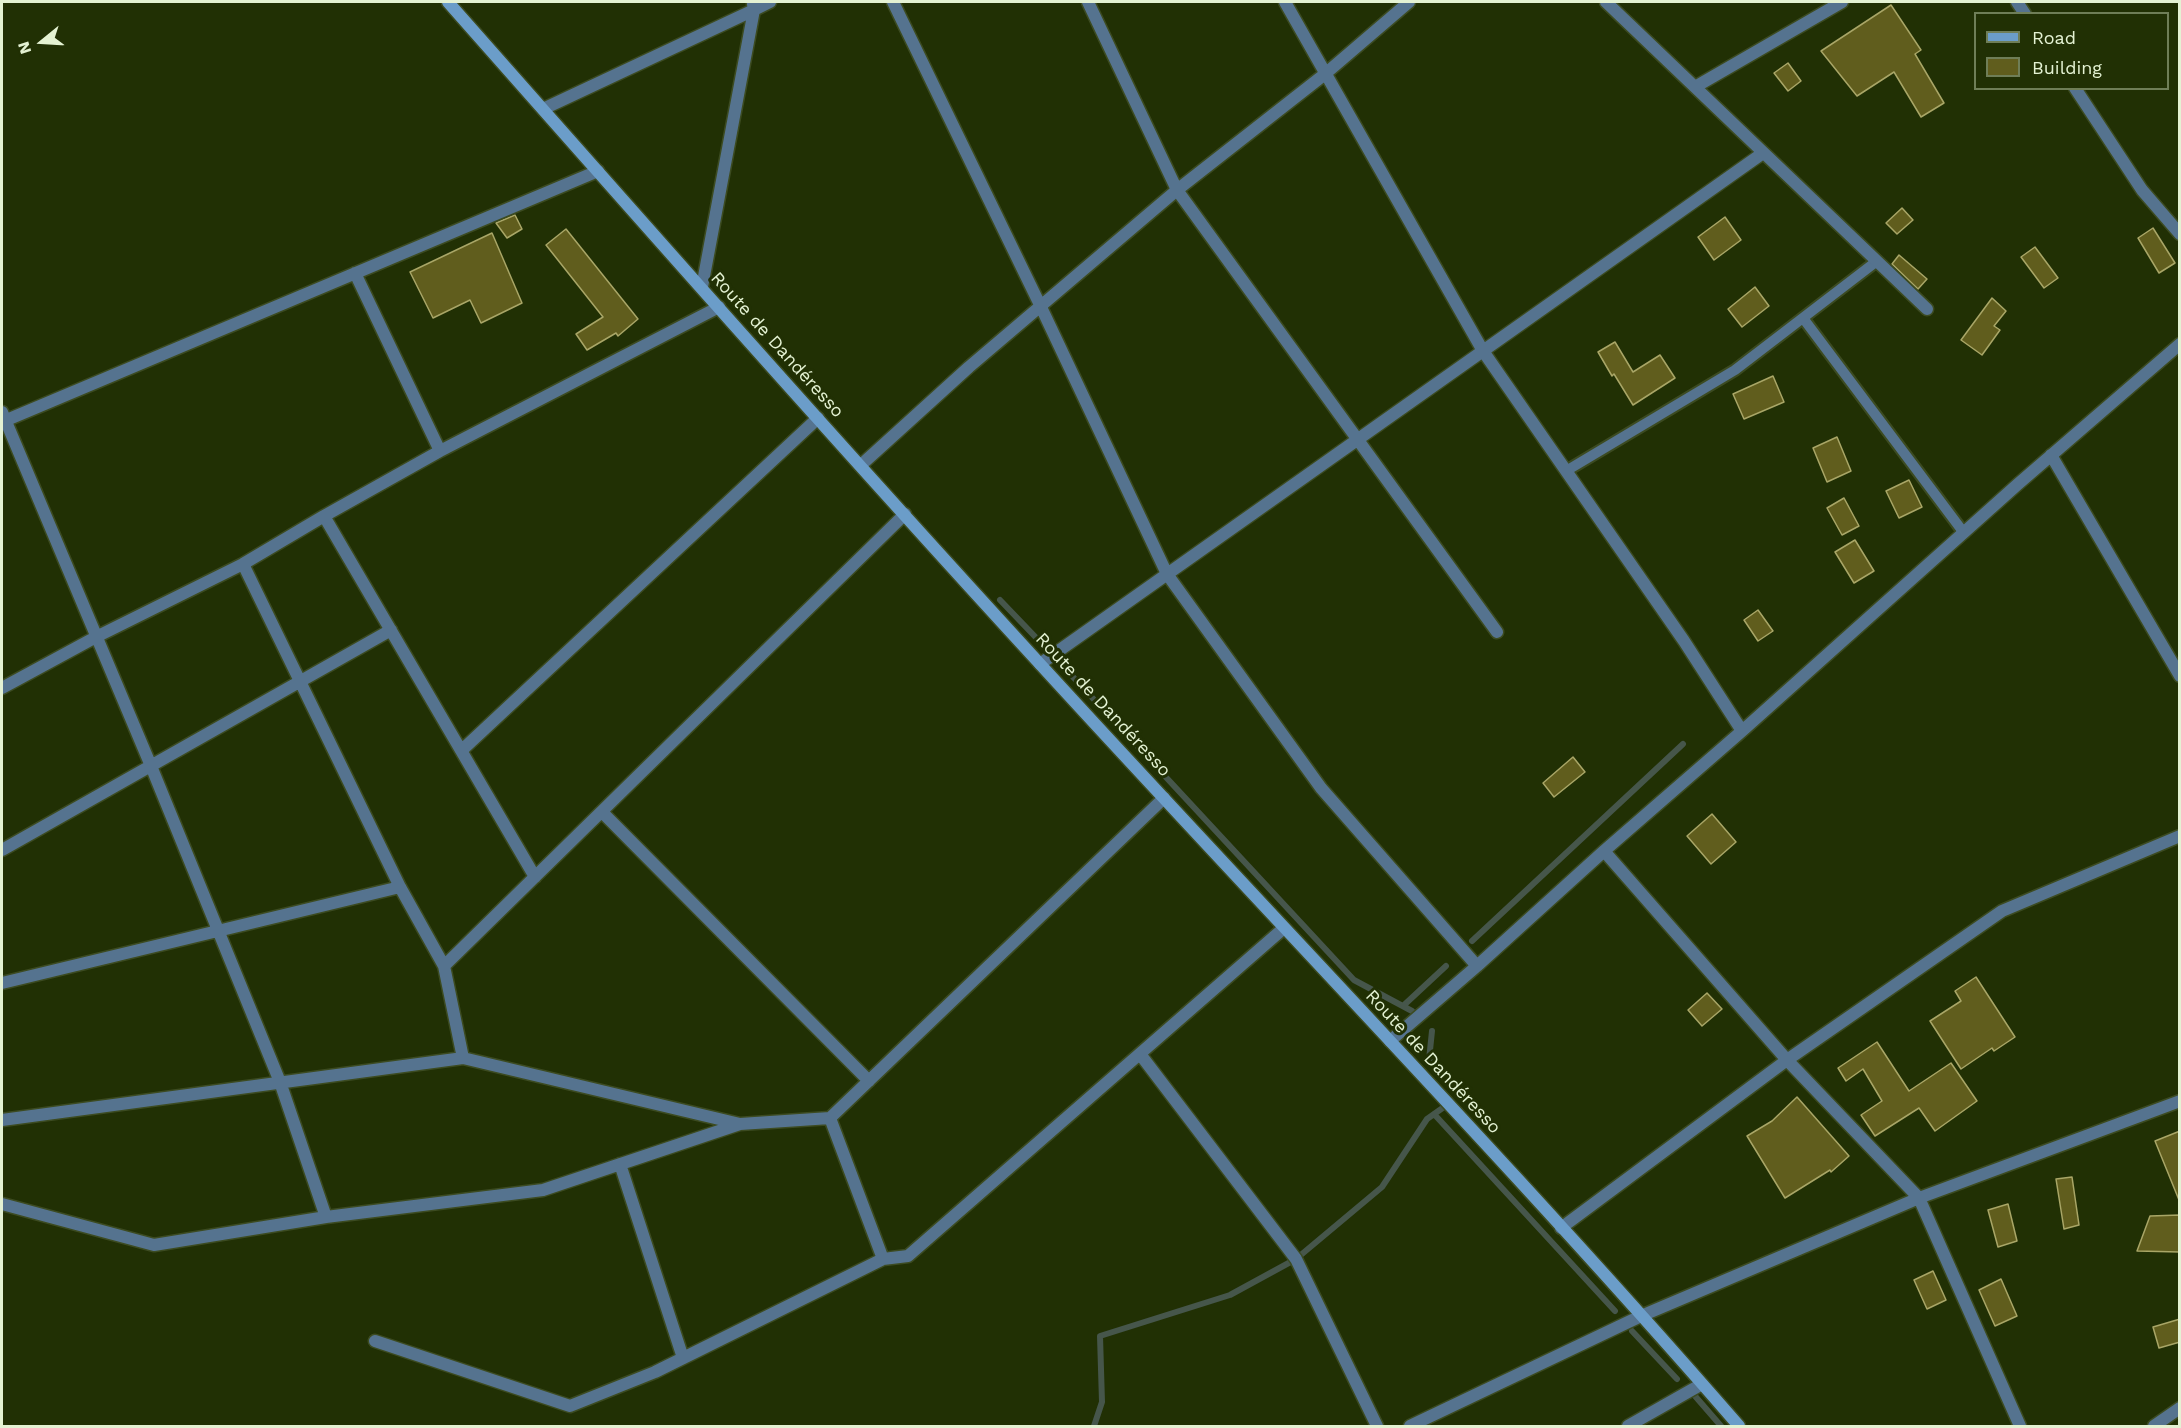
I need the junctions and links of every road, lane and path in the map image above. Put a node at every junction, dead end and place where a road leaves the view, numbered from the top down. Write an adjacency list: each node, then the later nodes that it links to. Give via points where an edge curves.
1 (448, 2): 13 (street, Route de Dandéresso)
2 (770, 2): 9 (street)
3 (893, 2): 22 (street)
4 (1088, 2): 16 (street)
5 (1285, 2): 10 (street)
6 (1409, 2): 10 (street)
7 (1606, 2): 11 (street)
8 (1842, 2): 11 (street)
9 (753, 6): 13 (street); 20 (street)
10 (1324, 74): 16 (street); 26 (street)
11 (1695, 87): 14 (street)
12 (2075, 90): 17 (street, via 2142,190)
13 (543, 109): 15 (street, Route de Dandéresso)
14 (1763, 153): 18 (street); 26 (street)
15 (598, 171): 19 (street); 20 (street, Route de Dandéresso)
16 (1177, 190): 22 (street); 29 (street)
17 (2180, 234)
18 (1877, 261): 23 (street); 24 (lane)
19 (355, 273): 27 (street); 30 (street)
20 (702, 287): 21 (street, Route de Dandéresso)
21 (719, 306): 28 (street, Route de Dandéresso); 30 (street)
22 (1041, 307): 32 (street); 38 (street)
23 (1927, 309)
24 (1803, 318): 33 (lane, via 1735,370); 36 (lane)
25 (2180, 344): 31 (street)
26 (1483, 351): 29 (street); 33 (street)
27 (3, 418): 41 (street)
28 (818, 418): 32 (street, Route de Dandéresso); 47 (street)
29 (1358, 440): 38 (street); 40 (street)
30 (440, 451): 35 (street)
31 (2051, 455): 36 (street); 43 (street)
32 (861, 465): 34 (street, Route de Dandéresso)
33 (1566, 471): 46 (street)
34 (905, 514): 42 (street, Route de Dandéresso); 50 (street)
35 (324, 516): 37 (street); 39 (street)
36 (1964, 532): 46 (street)
37 (243, 564): 41 (street); 44 (street)
38 (1167, 574): 42 (street); 59 (street, via 1321,788)
39 (391, 630): 44 (street); 47 (street)
40 (1497, 632)
41 (96, 637): 45 (street); 48 (street)
42 (1040, 664): 49 (street, Route de Dandéresso)
43 (2180, 676)
44 (302, 682): 48 (street); 55 (street)
45 (2, 688)
46 (1742, 731): 53 (street)
47 (462, 750): 54 (street)
48 (151, 766): 52 (street); 57 (street)
49 (1164, 798): 56 (street, Route de Dandéresso); 65 (street)
50 (602, 812): 54 (street); 65 (street)
51 (2180, 836): 64 (street, via 2002,911)
52 (2, 850)
53 (1605, 851): 59 (street); 64 (street)
54 (535, 877): 58 (street)
55 (400, 887): 57 (street); 58 (street)
56 (1284, 928): 61 (street, Route de Dandéresso); 62 (street)
57 (218, 931): 60 (street); 66 (street)
58 (444, 966): 63 (street)
59 (1477, 966): 61 (street)
60 (2, 983)
61 (1390, 1041): 75 (street, Route de Dandéresso)
62 (1140, 1054): 76 (street, via 908,1256); 82 (street, via 1296,1259)
63 (463, 1058): 66 (street); 70 (street)
64 (1787, 1060): 72 (street); 75 (street)
65 (868, 1081): 68 (street)
66 (280, 1082): 69 (street); 74 (street)
67 (2180, 1101): 72 (street)
68 (830, 1118): 70 (street); 76 (street)
69 (2, 1120)
70 (740, 1124): 71 (street)
71 (620, 1164): 74 (street, via 543,1190); 79 (street)
72 (1919, 1198): 77 (street); 86 (street)
73 (2, 1204): 74 (street, via 154,1245)
74 (326, 1217)
75 (1561, 1228): 77 (street, Route de Dandéresso)
76 (883, 1259): 79 (street)
77 (1641, 1316): 80 (street, Route de Dandéresso); 83 (street)
78 (375, 1341): 79 (street, via 570,1406)
79 (684, 1358)
80 (1702, 1384): 84 (street); 85 (street, Route de Dandéresso)
81 (2180, 1408): 87 (street)
82 (1377, 1426)
83 (1410, 1426)
84 (1628, 1426)
85 (1739, 1426)
86 (2020, 1426)
87 (2154, 1426)

